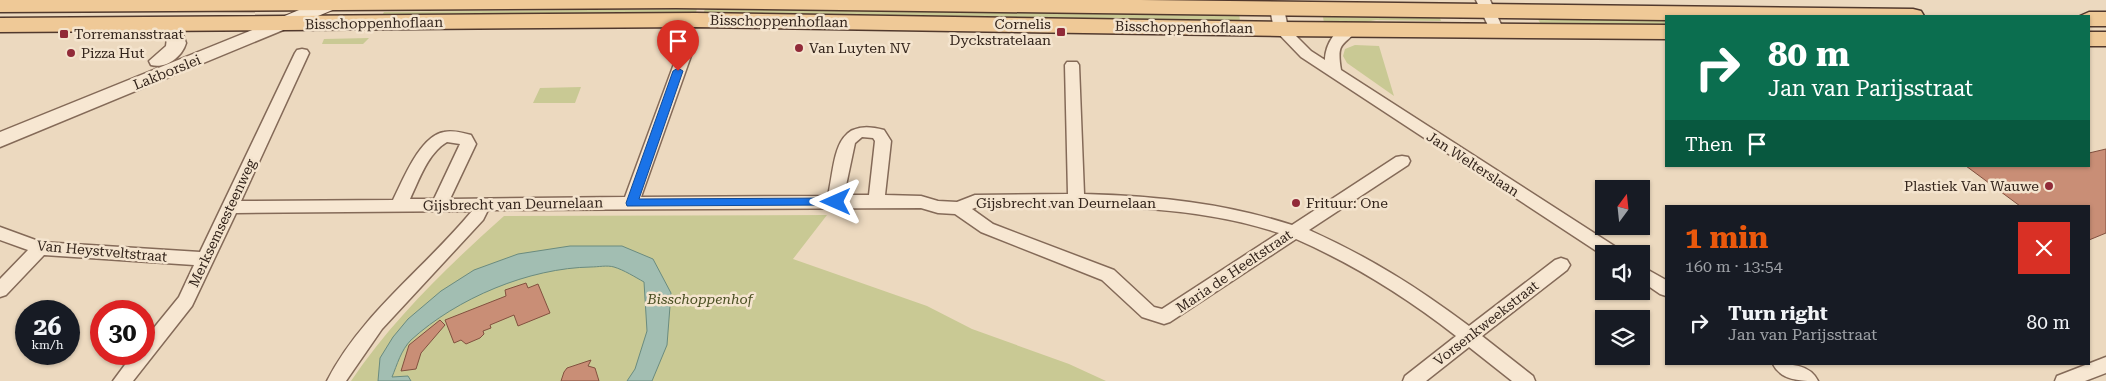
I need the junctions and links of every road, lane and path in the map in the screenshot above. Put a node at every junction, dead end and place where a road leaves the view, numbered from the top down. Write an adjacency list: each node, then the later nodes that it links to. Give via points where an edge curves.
1 (86, 2): 2 (main road, Bisschoppenhoflaan); 4 (main road, Bisschoppenhoflaan)
2 (305, 2): 3 (main road, Bisschoppenhoflaan); 11 (main road)
3 (336, 2): 8 (main road, Bisschoppenhoflaan, via 685,2); 12 (main road, Lakborslei)
4 (0, 5)
5 (1490, 14): 6 (main road, Bisschoppenhoflaan); 8 (main road, Bisschoppenhoflaan); 14 (main road, Bisschoppenhoflaan); 15 (main road, Bisschoppenhoflaan)
6 (1702, 15)
7 (2090, 18): 9 (main road)
8 (1279, 19): 12 (main road, Bisschoppenhoflaan); 14 (main road, Bisschoppenhoflaan); 22 (street, Jan Welterslaan, via 1306,54)
9 (2106, 19)
10 (132, 24): 11 (main road, Bisschoppenhoflaan); 13 (main road, Bisschoppenhoflaan); 20 (street, Lakborslei, via 175,33 178,44)
11 (252, 24): 12 (main road, Bisschoppenhoflaan); 20 (street, Lakborslei)
12 (282, 24): 23 (street, Lakborslei)
13 (0, 25)
14 (1351, 29): 22 (street, via 1334,45 1331,55)
15 (1665, 32)
16 (2090, 39): 17 (main road)
17 (2106, 39)
18 (685, 52): 30 (street)
19 (302, 53): 34 (street, Merksemsesteenweg)
20 (158, 61): 23 (street, Lakborslei)
21 (1072, 65): 27 (street)
22 (1334, 73): 38 (street, Jan Welterslaan)
23 (104, 91): 24 (street, Lakborslei); 25 (street, Lakborslei)
24 (0, 126)
25 (0, 140)
26 (1402, 161): 36 (street, Maria de Heeltstraat)
27 (1076, 200): 35 (street, Gijsbrecht van Deurnelaan, via 975,201); 36 (street, Gijsbrecht van Deurnelaan, via 1133,200 1208,208)
28 (836, 202): 29 (street, Gijsbrecht van Deurnelaan); 29 (street, via 847,142 852,136 870,131 879,134 883,142); 30 (street, Gijsbrecht van Deurnelaan)
29 (876, 202): 35 (street, Gijsbrecht van Deurnelaan, via 921,202)
30 (632, 203): 31 (street, Gijsbrecht van Deurnelaan)
31 (484, 204): 32 (street, Gijsbrecht van Deurnelaan); 49 (street, via 477,216 376,324)
32 (439, 205): 33 (street, Gijsbrecht van Deurnelaan); 33 (street, via 468,144 466,139 442,137 432,144)
33 (398, 206): 34 (street, Gijsbrecht van Deurnelaan)
34 (229, 207): 40 (street, Merksemsesteenweg)
35 (959, 208): 36 (street, Maria de Heeltstraat, via 987,228 1108,275 1148,312 1164,318)
36 (1294, 232): 45 (street, Gijsbrecht van Deurnelaan, via 1347,254 1386,277)
37 (0, 233): 39 (street, Van Heystveltstraat)
38 (1599, 245)
39 (40, 248): 40 (street, Van Heystveltstraat); 44 (street)
40 (206, 259): 48 (street, Merksemsesteenweg, via 186,301)
41 (1561, 265): 45 (street, Vorsenkweekstraat)
42 (1650, 278): 43 (street)
43 (1665, 287)
44 (0, 290)
45 (1468, 336): 50 (street, Vorsenkweekstraat); 51 (street, Gijsbrecht van Deurnelaan)
46 (1784, 365): 52 (street)
47 (2106, 365): 53 (street)
48 (122, 381)
49 (336, 381)
50 (1412, 381)
51 (1526, 381)
52 (1809, 381)
53 (2064, 381)

